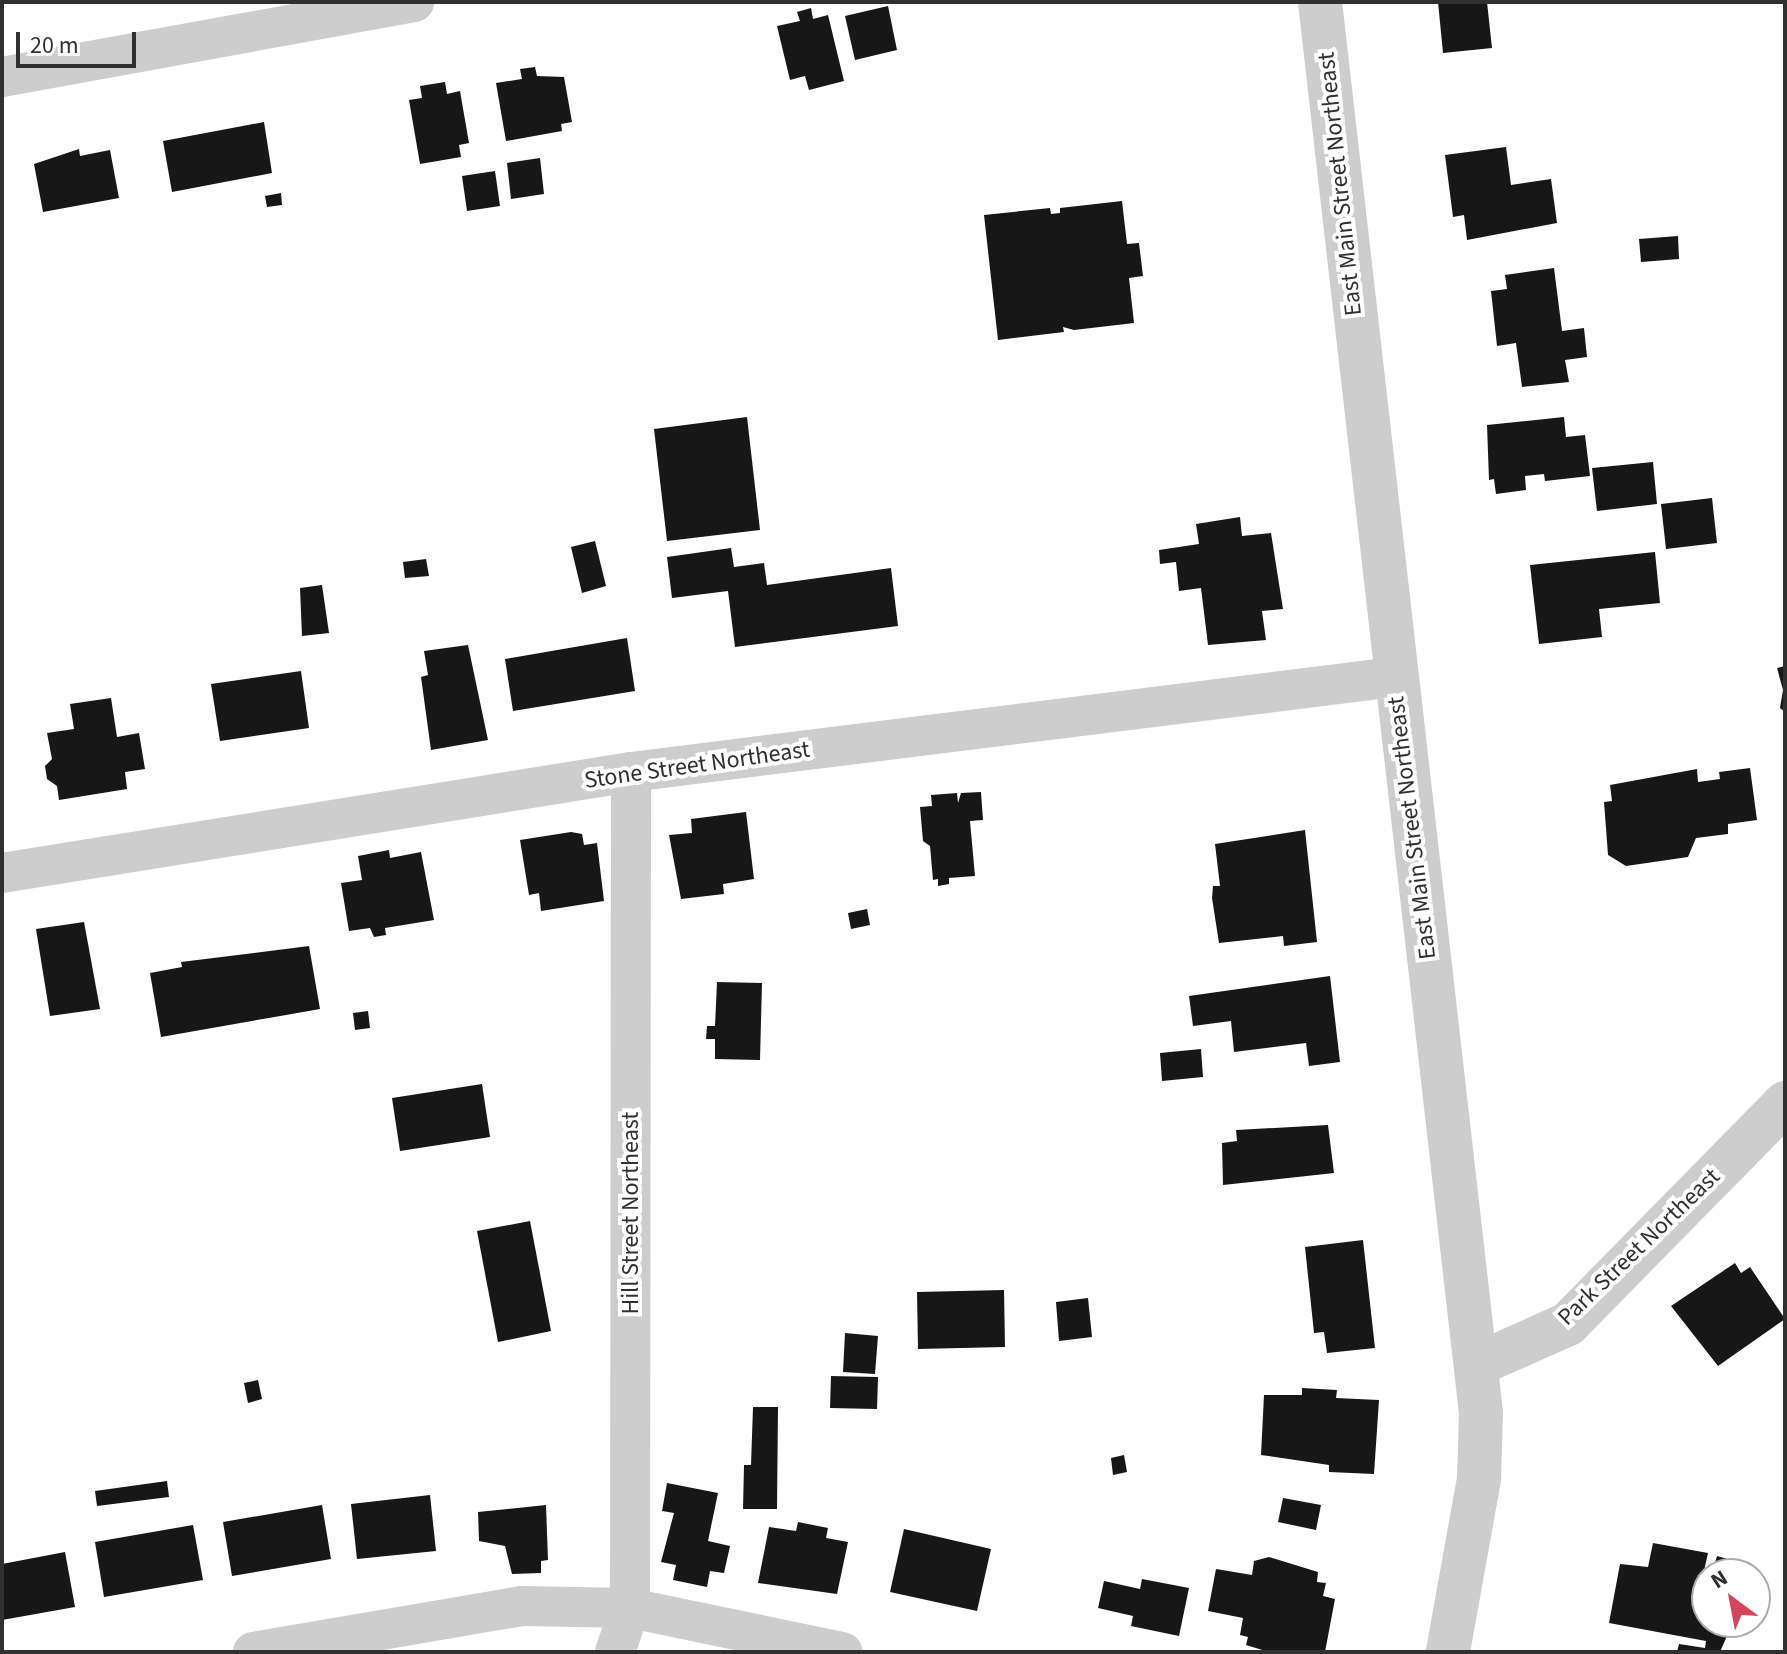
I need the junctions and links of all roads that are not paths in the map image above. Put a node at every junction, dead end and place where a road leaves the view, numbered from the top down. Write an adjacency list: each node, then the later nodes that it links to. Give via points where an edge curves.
1 (414, 2): 3 (street)
2 (1320, 2): 4 (street, East Main Street Northeast)
3 (2, 77)
4 (1395, 677): 5 (street, Stone Street Northeast); 8 (street, East Main Street Northeast)
5 (631, 772): 6 (street, Stone Street Northeast); 9 (street, Hill Street Northeast)
6 (2, 873)
7 (1785, 1103): 8 (street, Park Street Northeast, via 1568,1324)
8 (1476, 1365): 13 (street, East Main Street Northeast, via 1479,1479)
9 (630, 1608): 10 (street, via 521,1606); 11 (street, Hill Street Northeast); 12 (street)
10 (253, 1652)
11 (615, 1652)
12 (843, 1652)
13 (1448, 1652)

